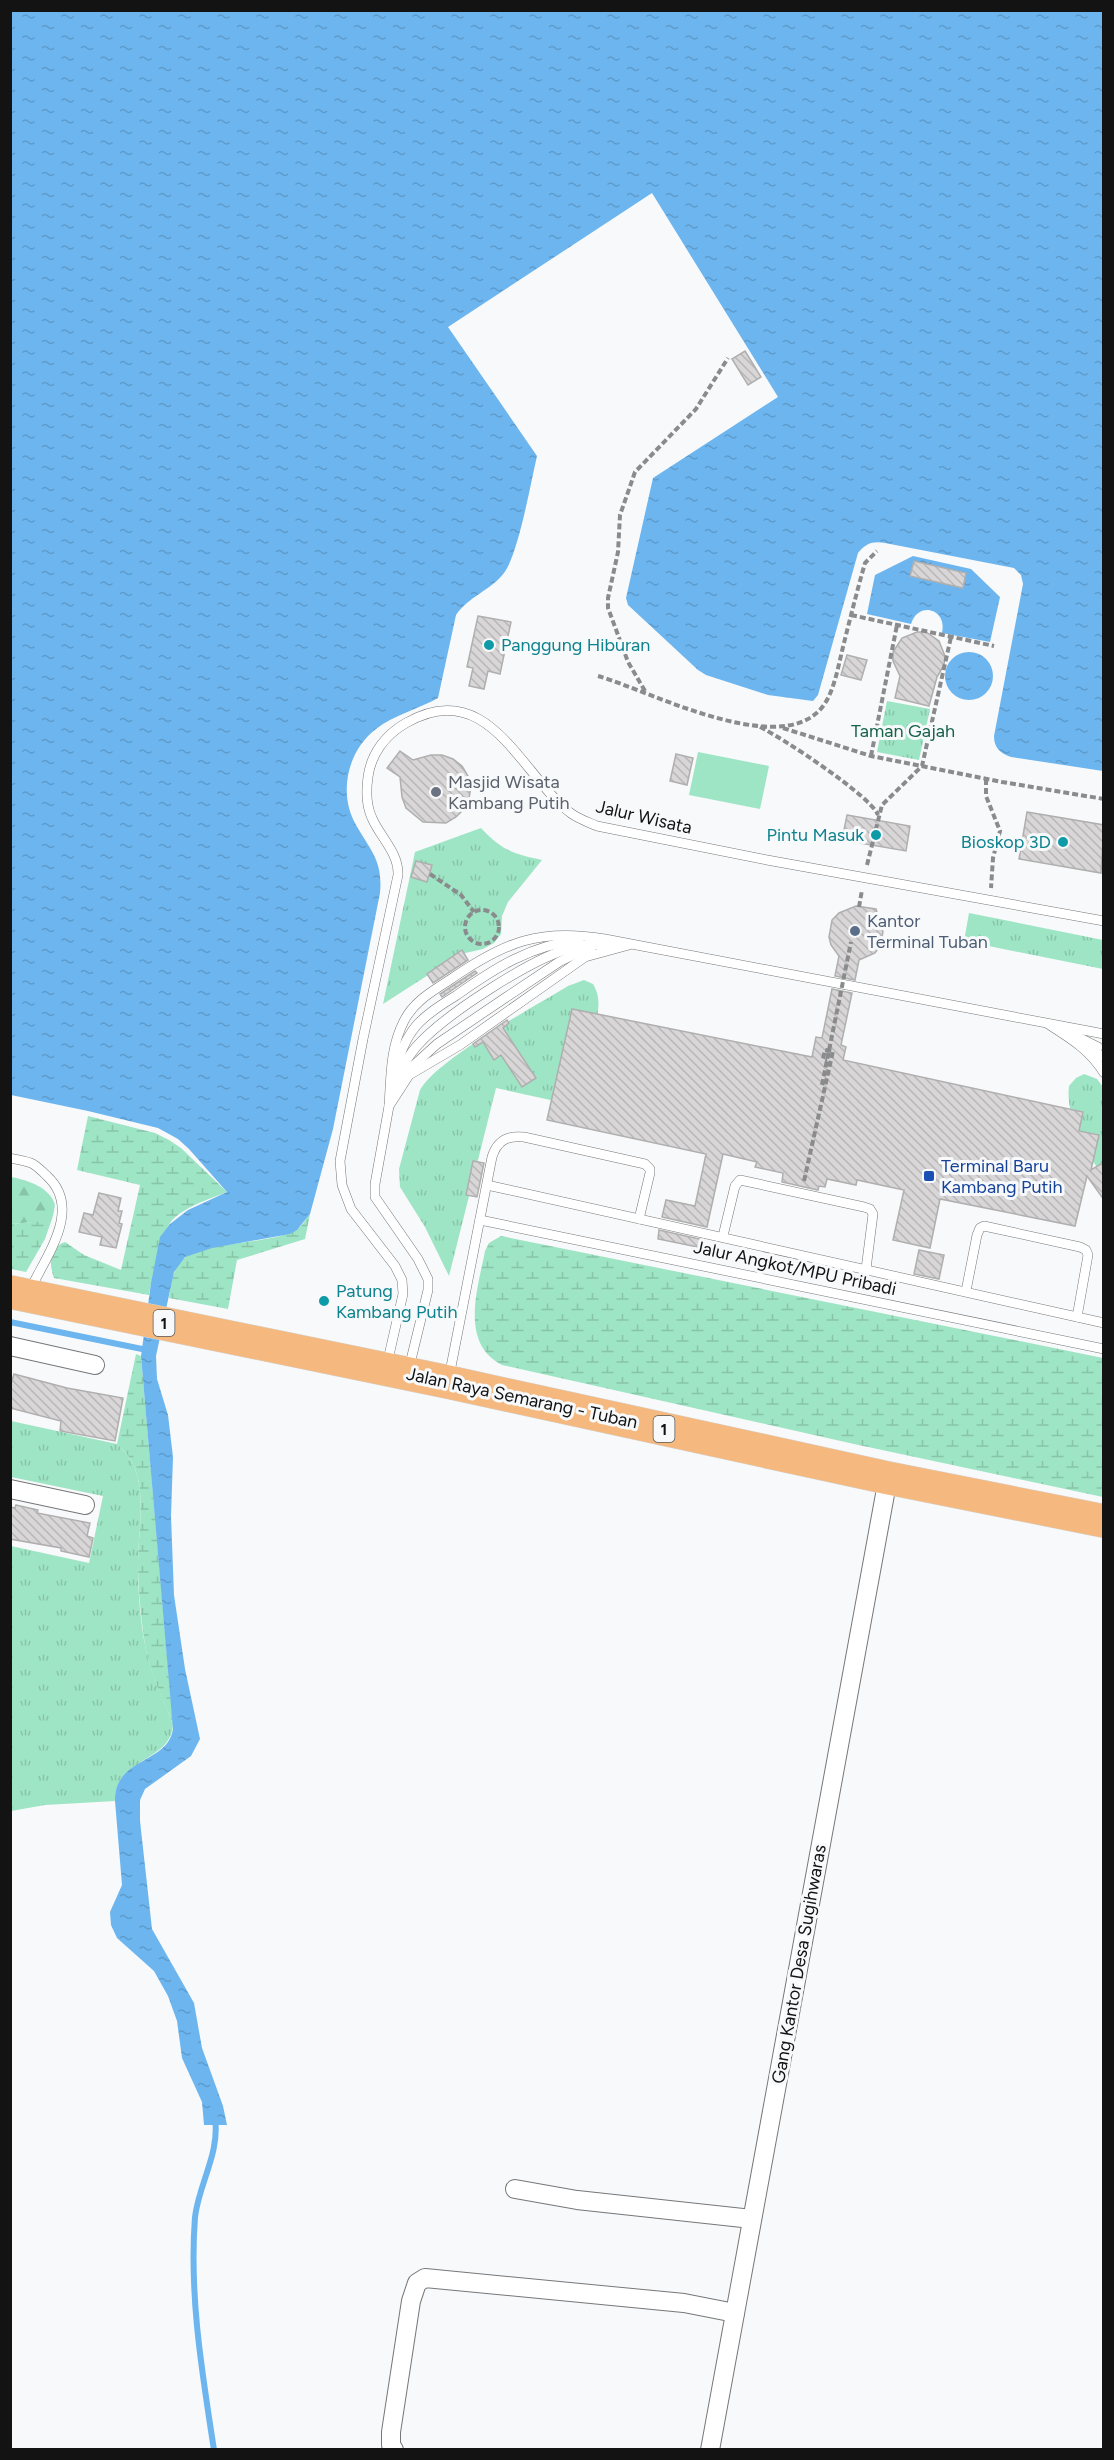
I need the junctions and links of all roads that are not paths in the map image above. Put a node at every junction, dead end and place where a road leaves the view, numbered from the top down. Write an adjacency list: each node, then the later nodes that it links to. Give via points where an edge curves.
1 (1104, 921): 23 (lane, Jalur Wisata, via 611,830 582,820 564,807 490,726 465,714 441,712 414,719 388,736 371,761 368,776 367,800 373,821 396,860 398,875 340,1161 349,1205 393,1262 402,1280)
2 (635, 944): 3 (lane); 9 (lane, via 585,957 460,1045 410,1075); 9 (lane, via 586,951 559,962 421,1057 405,1073); 9 (lane, via 574,947 496,986 444,1021 415,1048 402,1067); 9 (lane, via 562,942 530,951 488,974 415,1027 398,1060); 9 (lane, via 583,936 538,936 479,960 426,995 405,1019 393,1052)
3 (1043, 1021): 4 (lane); 5 (lane); 6 (lane); 7 (lane); 8 (lane, via 1083,1047)
4 (1104, 1036)
5 (1104, 1043)
6 (1104, 1050)
7 (1104, 1058)
8 (1104, 1073)
9 (389, 1106): 23 (lane, via 375,1197 425,1270 429,1285)
10 (10, 1158): 17 (lane, via 34,1164 59,1189 63,1200 59,1230)
11 (487, 1185): 12 (lane, Jalur Angkot/MPU Pribadi); 12 (lane, via 497,1146 506,1138 524,1137 631,1160 650,1169); 13 (lane)
12 (639, 1219): 14 (lane, Jalur Angkot/MPU Pribadi)
13 (480, 1220): 21 (lane, Jalur Angkot/MPU Pribadi); 24 (lane)
14 (723, 1236): 15 (lane, Jalur Angkot/MPU Pribadi); 15 (lane, Jalur Angkot/MPU Pribadi, via 738,1181 864,1207 873,1212)
15 (866, 1269): 16 (lane, Jalur Angkot/MPU Pribadi)
16 (966, 1291): 18 (lane, Jalur Angkot/MPU Pribadi); 18 (lane, via 977,1235 984,1226 1080,1247 1088,1255)
17 (19, 1294): 23 (highway, Jalan Raya Semarang - Tuban / 1)
18 (1077, 1317): 19 (lane, Jalur Angkot/MPU Pribadi)
19 (1104, 1323)
20 (10, 1346): 22 (street)
21 (1104, 1349)
22 (95, 1365)
23 (397, 1371): 24 (highway, Jalan Raya Semarang - Tuban / 1)
24 (448, 1382): 25 (highway, Jalan Raya Semarang - Tuban / 1)
25 (888, 1478): 28 (highway, Jalan Raya Semarang - Tuban / 1); 30 (street, Gang Kantor Desa Sugihwaras)
26 (10, 1489): 27 (street)
27 (85, 1505)
28 (1104, 1521)
29 (515, 2189): 30 (street, via 577,2200)
30 (752, 2219): 31 (street, Gang Kantor Desa Sugihwaras)
31 (735, 2313): 32 (street, via 684,2302 425,2278 417,2283 411,2301 391,2432); 33 (street, Gang Kantor Desa Sugihwaras)
32 (394, 2450)
33 (710, 2450)

